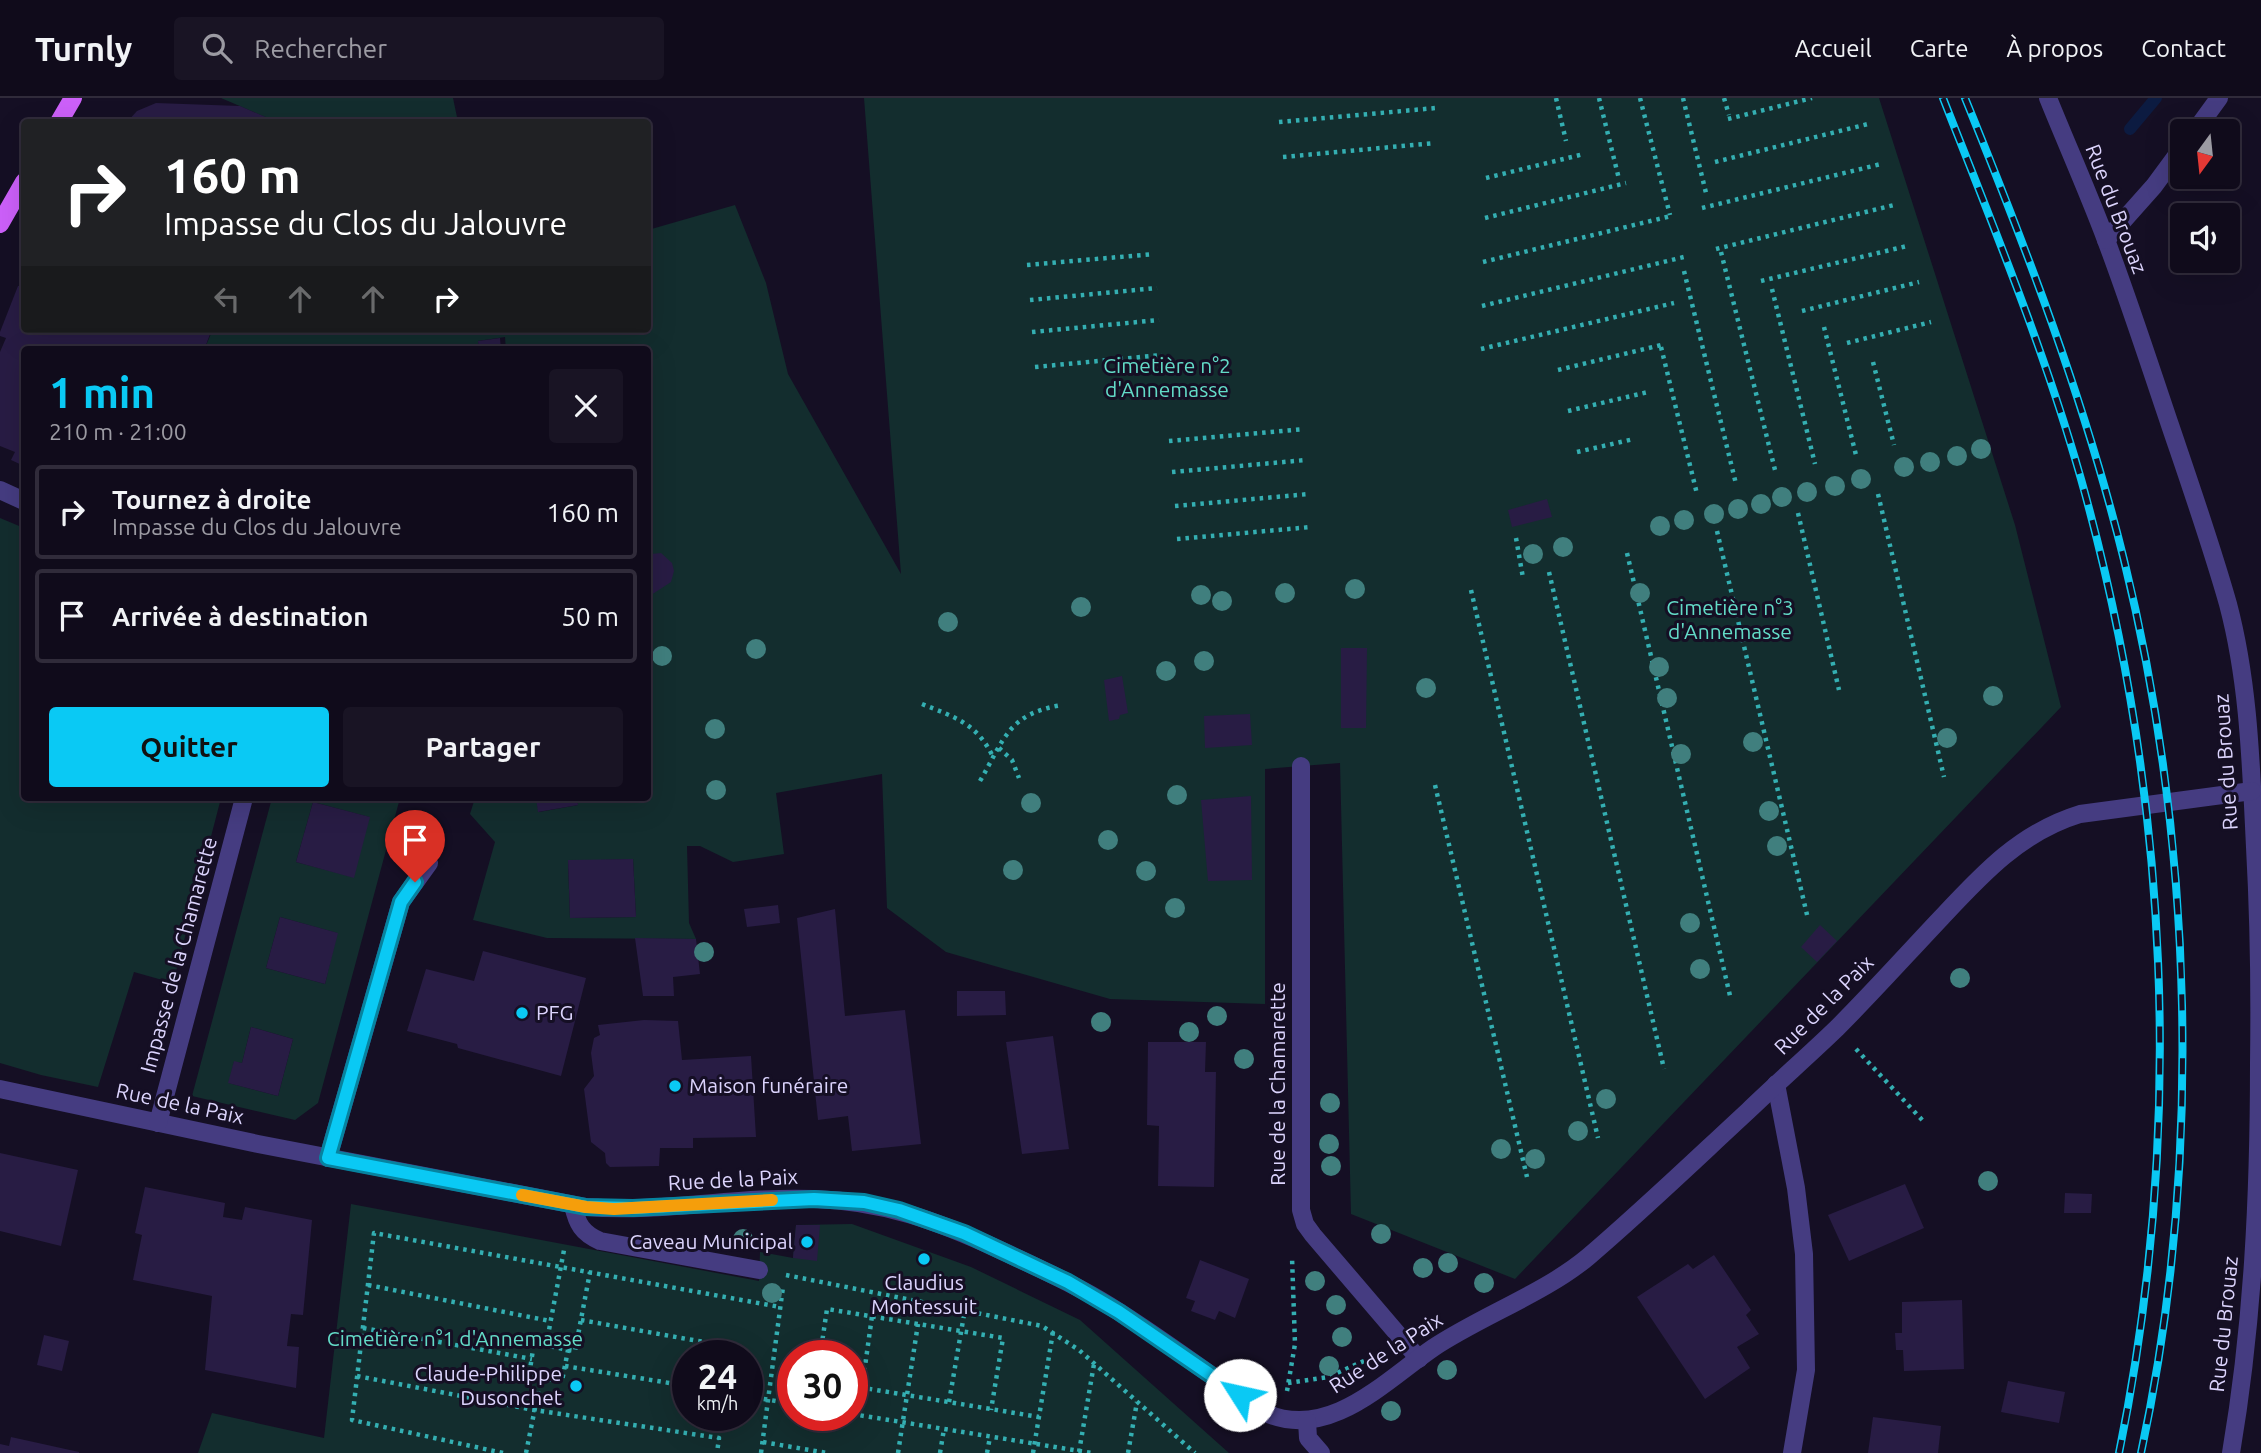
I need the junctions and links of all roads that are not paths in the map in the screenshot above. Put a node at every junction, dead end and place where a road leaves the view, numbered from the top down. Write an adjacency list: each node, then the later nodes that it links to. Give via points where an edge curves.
1 (73, 98): 4 (main road)
2 (2048, 98): 9 (street, Rue du Brouaz)
3 (2219, 98): 5 (street)
4 (61, 119)
5 (2203, 119)
6 (2170, 164): 9 (street)
7 (21, 187): 8 (main road)
8 (0, 223)
9 (2106, 240): 13 (street, Rue du Brouaz, via 2228,605 2241,668)
10 (0, 490): 11 (street)
11 (21, 500)
12 (1301, 766): 23 (street, Rue de la Chamarette, via 1301,1210 1313,1235)
13 (2252, 791): 16 (street, Rue du Brouaz); 17 (street, Rue de la Paix, via 2087,812 2036,832 1981,875 1837,1027)
14 (243, 801): 19 (street, Impasse de la Chamarette)
15 (429, 863): 20 (street, via 401,902)
16 (2260, 959): 27 (street, Rue du Brouaz, via 2258,1213)
17 (1776, 1084): 23 (street, Rue de la Paix, via 1586,1259); 26 (street, via 1804,1254 1806,1370)
18 (0, 1089): 19 (street, Rue de la Paix)
19 (158, 1123): 20 (street, Rue de la Paix)
20 (328, 1158): 21 (street, Rue de la Paix)
21 (573, 1205): 22 (street, via 578,1225 600,1241); 24 (street, Rue de la Paix, via 633,1208 814,1199 899,1210 964,1233 1076,1286 1266,1413)
22 (759, 1270)
23 (1419, 1359): 24 (street, Rue de la Paix, via 1354,1404)
24 (1307, 1421): 25 (street, via 1308,1438)
25 (1321, 1453)
26 (1792, 1453)
27 (2231, 1453)

